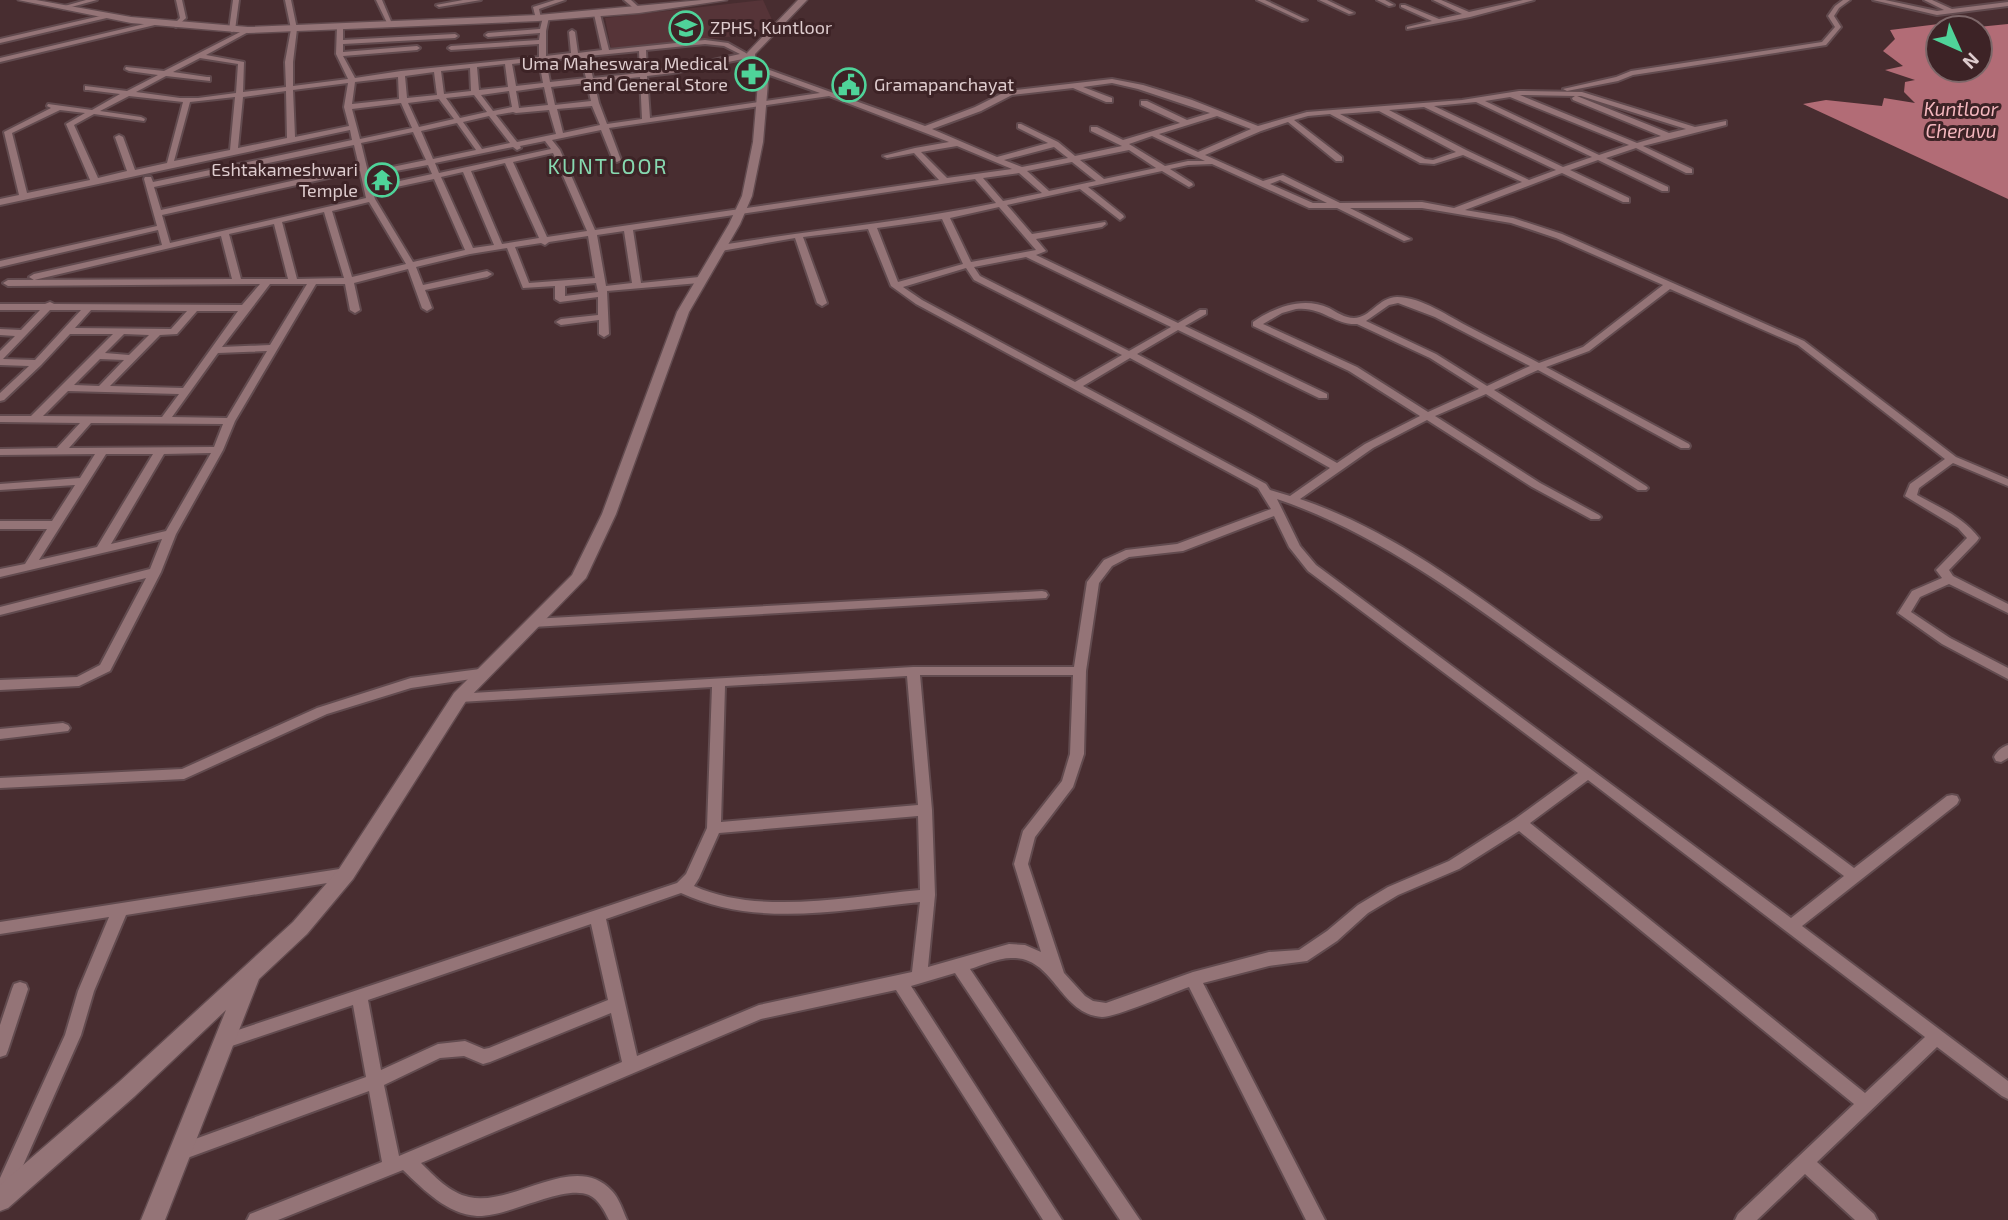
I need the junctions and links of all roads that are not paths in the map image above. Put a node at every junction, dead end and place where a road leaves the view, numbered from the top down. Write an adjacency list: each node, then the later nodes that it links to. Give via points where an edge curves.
1 (23, 0): 29 (street)
2 (94, 0): 29 (street)
3 (179, 0): 44 (street, via 183,18)
4 (236, 0): 49 (street)
5 (288, 0): 48 (street)
6 (379, 0): 45 (street)
7 (449, 0): 24 (street)
8 (478, 0): 24 (street)
9 (528, 0): 30 (street)
10 (562, 0): 30 (street)
11 (627, 0): 31 (street)
12 (723, 0): 23 (street)
13 (803, 0): 70 (street)
14 (1260, 0): 39 (street)
15 (1322, 0): 33 (street)
16 (1380, 0): 26 (street)
17 (1436, 0): 35 (street)
18 (1531, 0): 35 (street)
19 (1847, 0): 94 (street, via 1831,16 1838,27 1824,44 1631,73)
20 (1876, 0): 32 (street, via 1923,11)
21 (1927, 0): 32 (street)
22 (1987, 0): 27 (street)
23 (709, 1): 31 (street)
24 (438, 2): 40 (street)
25 (2008, 4): 27 (street)
26 (1391, 5)
27 (1999, 5): 32 (street)
28 (1403, 6): 42 (street)
29 (64, 7): 36 (street)
30 (536, 7): 37 (street)
31 (639, 10): 34 (street)
32 (1954, 12)
33 (1350, 13)
34 (597, 14): 37 (street); 65 (street)
35 (1471, 15): 42 (street)
36 (109, 16): 43 (street); 56 (street)
37 (542, 17): 38 (street); 51 (street)
38 (492, 20): 41 (street); 53 (street)
39 (1304, 20)
40 (448, 22): 41 (street); 45 (street)
41 (460, 22): 54 (street)
42 (1438, 22): 47 (street)
43 (157, 23): 44 (street); 71 (street)
44 (177, 25): 49 (street)
45 (391, 25): 46 (street)
46 (340, 27): 48 (street); 57 (street)
47 (1409, 28)
48 (294, 29): 50 (street); 90 (street)
49 (232, 30): 50 (street)
50 (248, 30): 67 (street)
51 (542, 31): 53 (street); 58 (street)
52 (572, 32): 68 (street)
53 (488, 35): 59 (street)
54 (455, 36): 55 (street); 61 (street)
55 (420, 37): 57 (street); 60 (street)
56 (2, 41)
57 (340, 42): 66 (street)
58 (542, 42): 59 (street); 69 (street)
59 (486, 45): 61 (street)
60 (417, 48): 63 (street); 78 (street)
61 (451, 48): 74 (street)
62 (642, 49): 64 (street); 70 (street, via 717,41); 81 (street)
63 (386, 51): 66 (street); 82 (street)
64 (618, 51): 65 (street); 83 (street)
65 (606, 52): 68 (street)
66 (339, 54): 85 (street)
67 (200, 55): 79 (street); 97 (street, via 240,62)
68 (579, 55): 69 (street); 86 (street)
69 (543, 56): 72 (street); 73 (street); 87 (street)
70 (749, 56): 77 (street); 81 (street)
71 (0, 61)
72 (473, 62): 73 (street); 74 (street); 93 (street)
73 (508, 62): 91 (street)
74 (449, 68): 76 (street)
75 (129, 69): 79 (street)
76 (437, 69): 78 (street); 100 (street)
77 (764, 71): 98 (street); 107 (street)
78 (412, 72): 80 (street)
79 (166, 74): 84 (street); 92 (street)
80 (401, 74): 82 (street); 103 (street)
81 (644, 74): 83 (street); 123 (street)
82 (380, 76): 85 (street)
83 (619, 77): 86 (street)
84 (207, 79)
85 (352, 79): 90 (street); 111 (street)
86 (588, 80): 87 (street); 105 (street)
87 (548, 84): 91 (street); 114 (street)
88 (1072, 85): 99 (street, via 1112,81); 104 (street); 129 (street, via 1010,93)
89 (88, 88): 92 (street)
90 (290, 88): 97 (street); 139 (street)
91 (510, 88): 93 (street); 115 (street)
92 (131, 92): 102 (street); 117 (street)
93 (475, 92): 100 (street); 118 (street)
94 (1549, 92): 95 (street); 96 (street)
95 (1509, 93): 101 (street); 145 (street)
96 (1564, 93): 133 (street, via 1602,99); 136 (street)
97 (240, 94): 102 (street); 149 (street)
98 (830, 94): 107 (street); 129 (street)
99 (1166, 94): 106 (street); 119 (street)
100 (441, 96): 103 (street); 122 (street)
101 (1476, 99): 108 (street); 156 (street)
102 (187, 100): 162 (street)
103 (403, 100): 111 (street); 130 (street)
104 (1109, 100)
105 (595, 103): 114 (street); 128 (street)
106 (1144, 103): 112 (street); 124 (street)
107 (762, 104): 123 (street); 190 (street)
108 (1423, 104): 113 (street); 168 (street)
109 (47, 106): 110 (street)
110 (59, 107): 117 (street); 184 (street, via 8,132)
111 (348, 107): 127 (street)
112 (1133, 107)
113 (1379, 107): 116 (street); 150 (street)
114 (553, 108): 115 (street); 135 (street)
115 (514, 109): 118 (street)
116 (1329, 110): 121 (street); 150 (street, via 1423,161)
117 (92, 112): 120 (street); 173 (street, via 70,124)
118 (491, 113): 122 (street); 142 (street)
119 (1215, 114): 124 (street); 132 (street)
120 (141, 119)
121 (1288, 119): 132 (street); 155 (street)
122 (457, 120): 130 (street); 146 (street)
123 (646, 120): 128 (street)
124 (1187, 122): 134 (street)
125 (1723, 123): 133 (street)
126 (1021, 126): 143 (street)
127 (352, 127): 139 (street); 140 (street)
128 (603, 127): 135 (street); 157 (street)
129 (925, 128): 141 (street)
130 (417, 129): 140 (street); 160 (street)
131 (1094, 129): 144 (street)
132 (1258, 129): 151 (street)
133 (1693, 129): 136 (street)
134 (1153, 134): 144 (street); 151 (street)
135 (560, 135): 138 (street)
136 (1669, 136): 145 (street)
137 (119, 137): 170 (street)
138 (547, 138): 142 (street); 147 (street)
139 (291, 140): 149 (street)
140 (356, 141): 167 (street); 179 (street)
141 (958, 143): 148 (street); 158 (street)
142 (513, 144): 146 (street); 152 (street)
143 (1055, 144): 158 (street); 159 (street)
144 (1126, 145): 159 (street); 164 (street)
145 (1638, 146): 156 (street); 169 (street)
146 (480, 150): 160 (street)
147 (556, 150): 152 (street); 201 (street)
148 (915, 150): 153 (street); 174 (street)
149 (234, 152): 162 (street)
150 (1463, 152): 176 (street)
151 (1197, 155): 161 (street)
152 (524, 156): 154 (street)
153 (887, 156)
154 (508, 159): 163 (street); 205 (street)
155 (1339, 159)
156 (1601, 159): 168 (street); 181 (street)
157 (617, 160)
158 (994, 160): 166 (street)
159 (1074, 160): 166 (street); 175 (street)
160 (430, 162): 167 (street); 171 (street)
161 (1213, 163): 164 (street); 178 (street)
162 (172, 164): 165 (street)
163 (466, 169): 171 (street); 207 (street)
164 (1166, 169): 175 (street); 177 (street)
165 (144, 170): 170 (street); 179 (street)
166 (1021, 170): 172 (street); 183 (street)
167 (363, 171): 182 (street); 192 (street)
168 (1564, 171): 176 (street); 185 (street)
169 (1689, 171)
170 (132, 173): 173 (street)
171 (437, 175): 182 (street); 209 (street)
172 (978, 177): 174 (street); 187 (street)
173 (95, 181): 184 (street)
174 (945, 181): 190 (street)
175 (1103, 182): 180 (street)
176 (1530, 183): 191 (street)
177 (1189, 184)
178 (1262, 184): 188 (street, via 1312,206); 188 (street, via 1280,177)
179 (150, 185): 192 (street)
180 (1082, 187): 183 (street); 194 (street)
181 (1665, 189)
182 (370, 194): 189 (street); 213 (street)
183 (1048, 194): 187 (street)
184 (24, 197): 186 (street)
185 (1626, 200)
186 (0, 202)
187 (1003, 203): 193 (street); 203 (street)
188 (1344, 207): 191 (street, via 1422,205); 204 (street)
189 (327, 208): 195 (street); 217 (street)
190 (742, 210): 199 (street); 208 (street)
191 (1454, 212): 224 (street, via 1534,227)
192 (158, 213): 197 (street)
193 (945, 217): 198 (street); 212 (street)
194 (1119, 217)
195 (277, 220): 200 (street); 218 (street)
196 (1102, 224): 203 (street)
197 (162, 227): 206 (street); 211 (street)
198 (872, 227): 202 (street); 223 (street)
199 (628, 228): 201 (street); 222 (street)
200 (224, 232): 206 (street); 215 (street)
201 (592, 234): 205 (street); 226 (street)
202 (798, 235): 208 (street); 227 (street)
203 (1030, 237): 210 (street, via 1042,251)
204 (1407, 239)
205 (545, 242): 207 (street)
206 (167, 246): 219 (street)
207 (505, 247): 209 (street); 226 (street, via 526,286 560,284 560,299)
208 (721, 248): 216 (street)
209 (470, 251): 213 (street)
210 (1027, 254): 212 (street); 239 (street)
211 (0, 264)
212 (968, 265): 223 (street); 248 (street, via 977,278)
213 (411, 266): 217 (street); 225 (street)
214 (487, 274): 225 (street)
215 (237, 280): 219 (street); 220 (street)
216 (699, 280): 222 (street); 294 (street, via 589,558 578,578)
217 (349, 281): 221 (street); 234 (street)
218 (293, 282): 220 (street); 221 (street)
219 (4, 283)
220 (266, 283): 232 (street)
221 (312, 283): 246 (street)
222 (637, 285): 226 (street)
223 (896, 286): 254 (street)
224 (1668, 286): 253 (street, via 1586,349); 273 (street, via 1801,343)
225 (419, 288): 233 (street)
226 (601, 288): 236 (street)
227 (822, 303)
228 (50, 305): 229 (street); 230 (street); 244 (street)
229 (90, 306): 231 (street); 240 (street)
230 (0, 307)
231 (194, 308): 232 (street); 241 (street, via 177,330)
232 (244, 308): 247 (street)
233 (427, 308)
234 (355, 310)
235 (1203, 312): 239 (street)
236 (603, 317): 238 (street); 245 (street)
237 (1359, 321): 253 (street, via 1389,301 1400,300); 257 (street, via 1433,356); 261 (street, via 1302,305 1256,324 1353,369)
238 (561, 322)
239 (1178, 327): 248 (street); 260 (street)
240 (69, 331): 243 (street); 252 (street)
241 (158, 331): 243 (street); 250 (street)
242 (0, 332): 244 (street)
243 (121, 332): 249 (street)
244 (24, 333): 251 (street)
245 (604, 334)
246 (274, 348): 247 (street); 266 (street)
247 (215, 350): 258 (street)
248 (1129, 353): 254 (street); 274 (street)
249 (98, 356): 250 (street); 255 (street)
250 (132, 358): 256 (street)
251 (0, 360): 252 (street)
252 (38, 363): 259 (street)
253 (1539, 366): 257 (street); 267 (street)
254 (1074, 386): 279 (street, via 1248,477)
255 (65, 388): 256 (street); 264 (street)
256 (102, 389): 258 (street)
257 (1485, 389): 261 (street); 278 (street)
258 (186, 391): 263 (street)
259 (3, 393)
260 (1323, 396)
261 (1425, 416): 274 (street); 282 (street)
262 (0, 419): 264 (street)
263 (166, 419): 265 (street); 266 (street)
264 (33, 420): 265 (street)
265 (87, 421): 271 (street)
266 (230, 421): 268 (street)
267 (1685, 446)
268 (218, 450): 269 (street); 285 (street)
269 (160, 451): 272 (street); 286 (street)
270 (0, 452): 271 (street)
271 (60, 452): 272 (street)
272 (102, 452): 275 (street)
273 (1952, 459): 276 (street); 290 (street, via 1914,486 1911,496 1962,525 1973,538 1942,570)
274 (1337, 468): 280 (street)
275 (84, 481): 277 (street); 284 (street)
276 (2008, 483)
277 (0, 487)
278 (1642, 488)
279 (1266, 492): 280 (street); 281 (street)
280 (1293, 499): 311 (street, via 1378,539 1485,608)
281 (1276, 510): 296 (street, via 1179,548 1126,554 1108,563 1093,582); 304 (street, via 1297,554 1312,568)
282 (1595, 517)
283 (0, 525): 284 (street)
284 (55, 525): 287 (street)
285 (170, 534): 286 (street); 289 (street)
286 (102, 549): 287 (street)
287 (29, 566): 288 (street)
288 (0, 572)
289 (155, 572): 293 (street); 300 (street, via 97,674 79,681)
290 (1949, 579): 292 (street); 298 (street, via 1916,594 1904,613)
291 (1042, 595): 294 (street)
292 (2008, 609)
293 (0, 611)
294 (532, 623): 297 (street)
295 (913, 671): 296 (street); 299 (street); 307 (street)
296 (1080, 671): 320 (street, via 1077,754 1071,774 1028,835 1021,864)
297 (480, 674): 301 (street); 305 (street, via 411,683 322,711 184,774)
298 (2008, 674)
299 (719, 682): 301 (street); 309 (street)
300 (0, 685)
301 (460, 697): 310 (street)
302 (64, 728): 303 (street)
303 (0, 734)
304 (1588, 773): 308 (street); 316 (street)
305 (0, 783)
306 (1952, 800): 311 (street)
307 (925, 810): 309 (street); 313 (street)
308 (1520, 823): 322 (street, via 1454,865 1383,897 1302,956 1269,959); 333 (street)
309 (714, 828): 312 (street, via 692,878)
310 (346, 874): 314 (street); 319 (street, via 300,928)
311 (1854, 876): 316 (street)
312 (682, 887): 313 (street, via 742,906); 315 (street)
313 (928, 895): 321 (street)
314 (120, 910): 317 (street); 337 (street, via 86,990 73,1035)
315 (597, 915): 325 (street); 326 (street)
316 (1790, 927): 327 (street)
317 (0, 928)
318 (959, 966): 320 (street, via 1009,951 1026,952); 321 (street); 342 (street)
319 (252, 973): 328 (street); 337 (street)
320 (1056, 973): 322 (street, via 1079,1001 1106,1010)
321 (919, 977): 323 (street)
322 (1193, 979): 343 (street)
323 (900, 982): 330 (street, via 760,1012); 341 (street)
324 (20, 989): 329 (street)
325 (359, 997): 328 (street); 331 (street)
326 (617, 1004): 330 (street); 331 (street, via 490,1055 483,1057 465,1048 438,1051)
327 (1935, 1038): 332 (street); 333 (street)
328 (223, 1042): 334 (street)
329 (0, 1050)
330 (631, 1064): 336 (street)
331 (375, 1081): 334 (street); 336 (street)
332 (2008, 1091)
333 (1866, 1104): 335 (street)
334 (179, 1153): 338 (street)
335 (1804, 1162): 344 (street); 345 (street)
336 (399, 1164): 339 (street); 340 (street, via 460,1204 477,1208 582,1183 598,1187 612,1203)
337 (0, 1199)
338 (153, 1220)
339 (256, 1220)
340 (618, 1220)
341 (1053, 1220)
342 (1131, 1220)
343 (1316, 1220)
344 (1744, 1220)
345 (1867, 1220)

